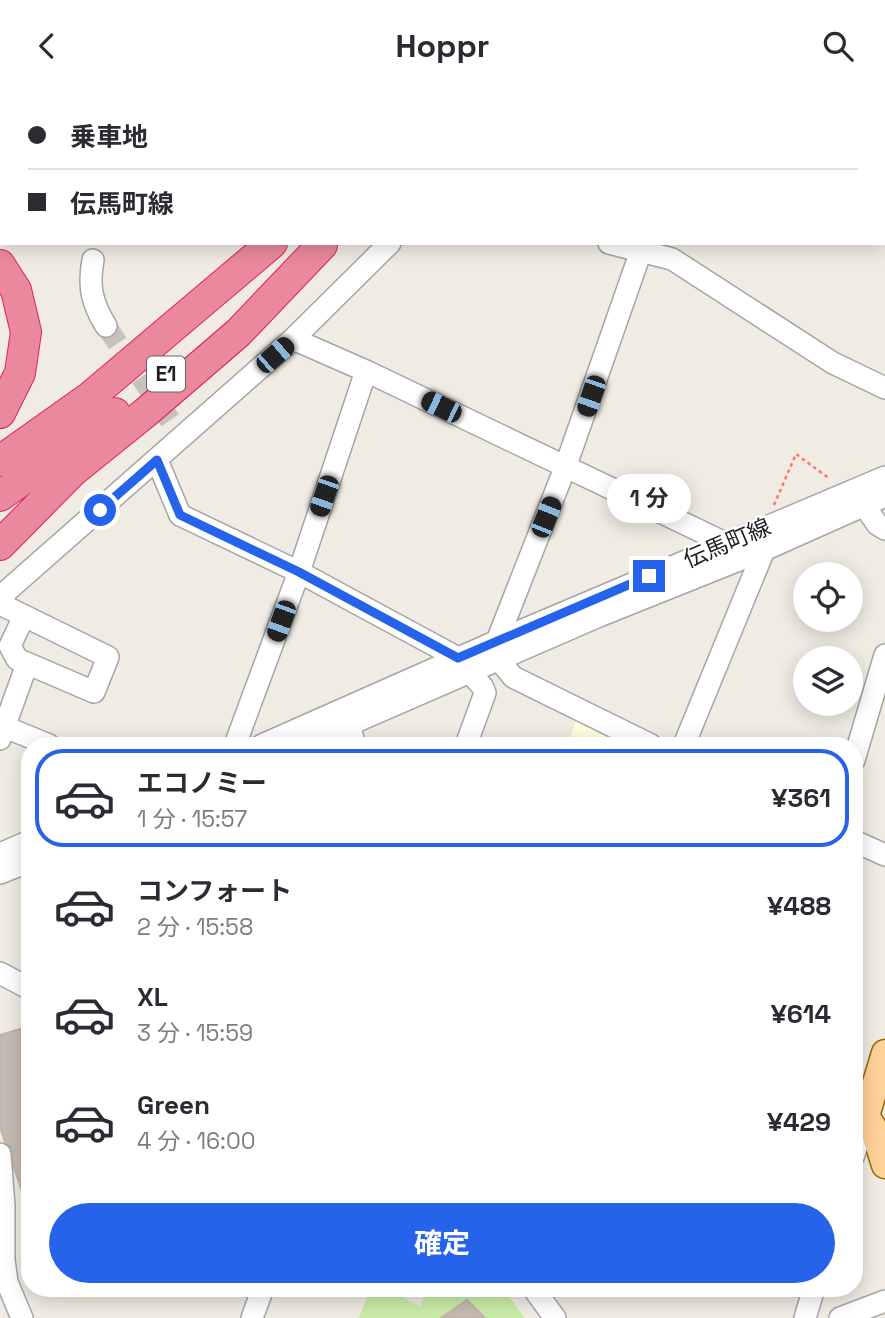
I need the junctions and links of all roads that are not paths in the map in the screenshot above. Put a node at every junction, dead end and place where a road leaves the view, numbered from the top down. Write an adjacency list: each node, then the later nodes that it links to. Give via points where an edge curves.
1 (270, 245): 15 (highway, E1, via 90,397)
2 (322, 245): 18 (highway, E1, via 146,389)
3 (322, 245): 23 (highway, via 238,333 73,471)
4 (388, 245): 10 (street)
5 (617, 245): 6 (street)
6 (641, 251): 12 (street, via 672,259 832,363); 16 (street)
7 (93, 260): 9 (street, via 89,281)
8 (0, 265): 13 (highway, via 16,290 26,332 20,373)
9 (106, 326)
10 (293, 339): 11 (street); 14 (street, via 179,430)
11 (366, 371): 16 (street); 25 (street)
12 (885, 388)
13 (0, 413)
14 (157, 460): 25 (street, via 180,515); 26 (street)
15 (0, 461)
16 (565, 468): 22 (street); 29 (street)
17 (885, 477): 20 (street, 伝馬町線)
18 (0, 496)
19 (885, 496): 20 (street, 伝馬町線)
20 (856, 499): 21 (street); 22 (street, 伝馬町線); 24 (street, 伝馬町線)
21 (885, 529)
22 (725, 543): 29 (street, 伝馬町線)
23 (0, 545)
24 (764, 549): 29 (street, 伝馬町線); 41 (street)
25 (299, 572): 32 (street); 35 (street)
26 (0, 597)
27 (0, 604): 28 (street)
28 (24, 616): 31 (street, via 10,646 17,659); 31 (street, via 108,657 94,692)
29 (499, 651): 32 (street, 伝馬町線); 40 (street, via 513,677)
30 (885, 655): 42 (street)
31 (27, 664): 34 (street)
32 (465, 666): 33 (street, 伝馬町線); 36 (street, 伝馬町線); 39 (street, via 485,693)
33 (349, 725): 37 (street, 伝馬町線); 38 (street)
34 (2, 733): 43 (street)
35 (238, 737)
36 (283, 737)
37 (321, 737)
38 (353, 737)
39 (469, 737)
40 (635, 737)
41 (687, 737)
42 (861, 737)
43 (21, 738)
44 (21, 845): 46 (street)
45 (863, 845): 47 (street)
46 (0, 855)
47 (885, 855)
48 (21, 865): 49 (street)
49 (0, 873)
50 (0, 974): 51 (street)
51 (21, 984)
52 (885, 1053): 53 (main road)
53 (863, 1107)
54 (863, 1117): 56 (main road, via 873,1127)
55 (0, 1154): 61 (street, via 4,1260 7,1282)
56 (885, 1165)
57 (260, 1297): 62 (street)
58 (540, 1297): 63 (street)
59 (811, 1297): 64 (street)
60 (885, 1301): 65 (street)
61 (22, 1318)
62 (252, 1318)
63 (555, 1318)
64 (805, 1318)
65 (840, 1318)

